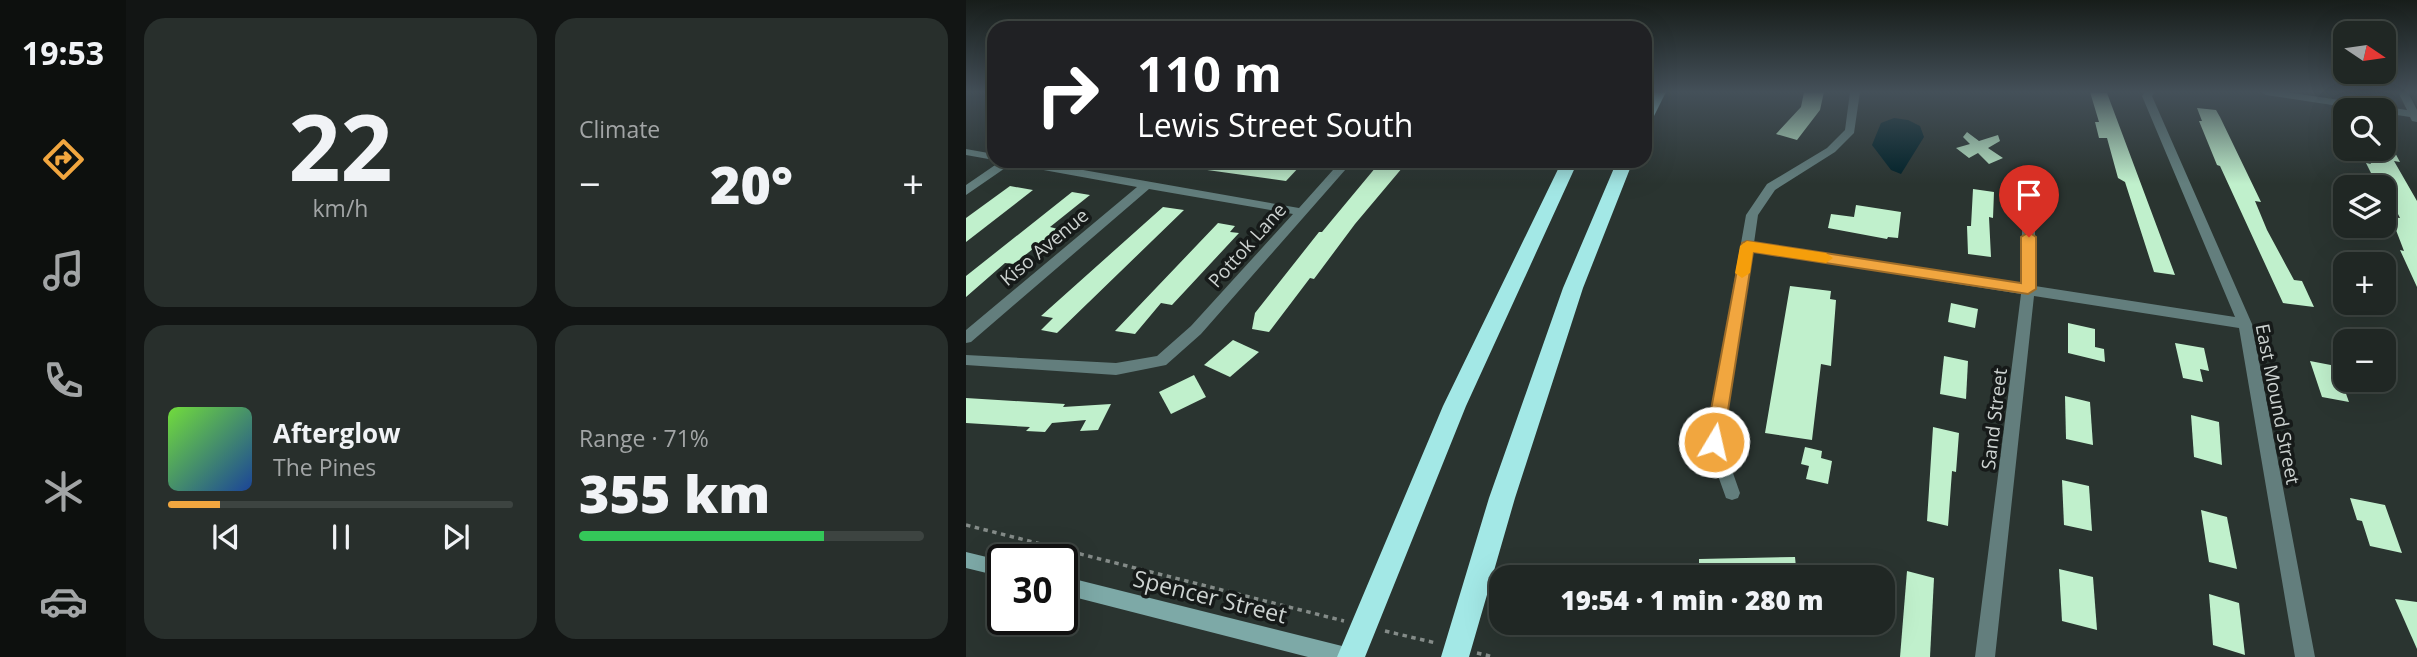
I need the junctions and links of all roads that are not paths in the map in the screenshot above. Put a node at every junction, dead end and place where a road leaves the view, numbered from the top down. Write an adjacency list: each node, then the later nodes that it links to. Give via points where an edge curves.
1 (1851, 123): 14 (street, via 1850,131 1830,150 1771,187 1752,215)
2 (2158, 123): 16 (street, East Mound Street)
3 (966, 152): 4 (street)
4 (987, 156)
5 (998, 168): 12 (street)
6 (1052, 168): 11 (street)
7 (1341, 168): 13 (street, Pottok Lane)
8 (1567, 168): 24 (highway, via 1463,389)
9 (1622, 168): 23 (highway, via 1573,288)
10 (2029, 184): 15 (street, Sand Street)
11 (1146, 185): 13 (street); 17 (street, Kiso Avenue)
12 (966, 191)
13 (1301, 212): 18 (street, Pottok Lane, via 1196,330 1161,361 1124,369)
14 (1747, 246): 15 (street); 19 (street, via 1714,442)
15 (2028, 289): 16 (street); 25 (street, Sand Street)
16 (2245, 324): 26 (street, East Mound Street)
17 (966, 338)
18 (966, 360)
19 (1732, 493)
20 (966, 560): 21 (street)
21 (987, 565)
22 (1078, 589): 24 (street, Spencer Street)
23 (1455, 651)
24 (1348, 657)
25 (1985, 657)
26 (2305, 657)

